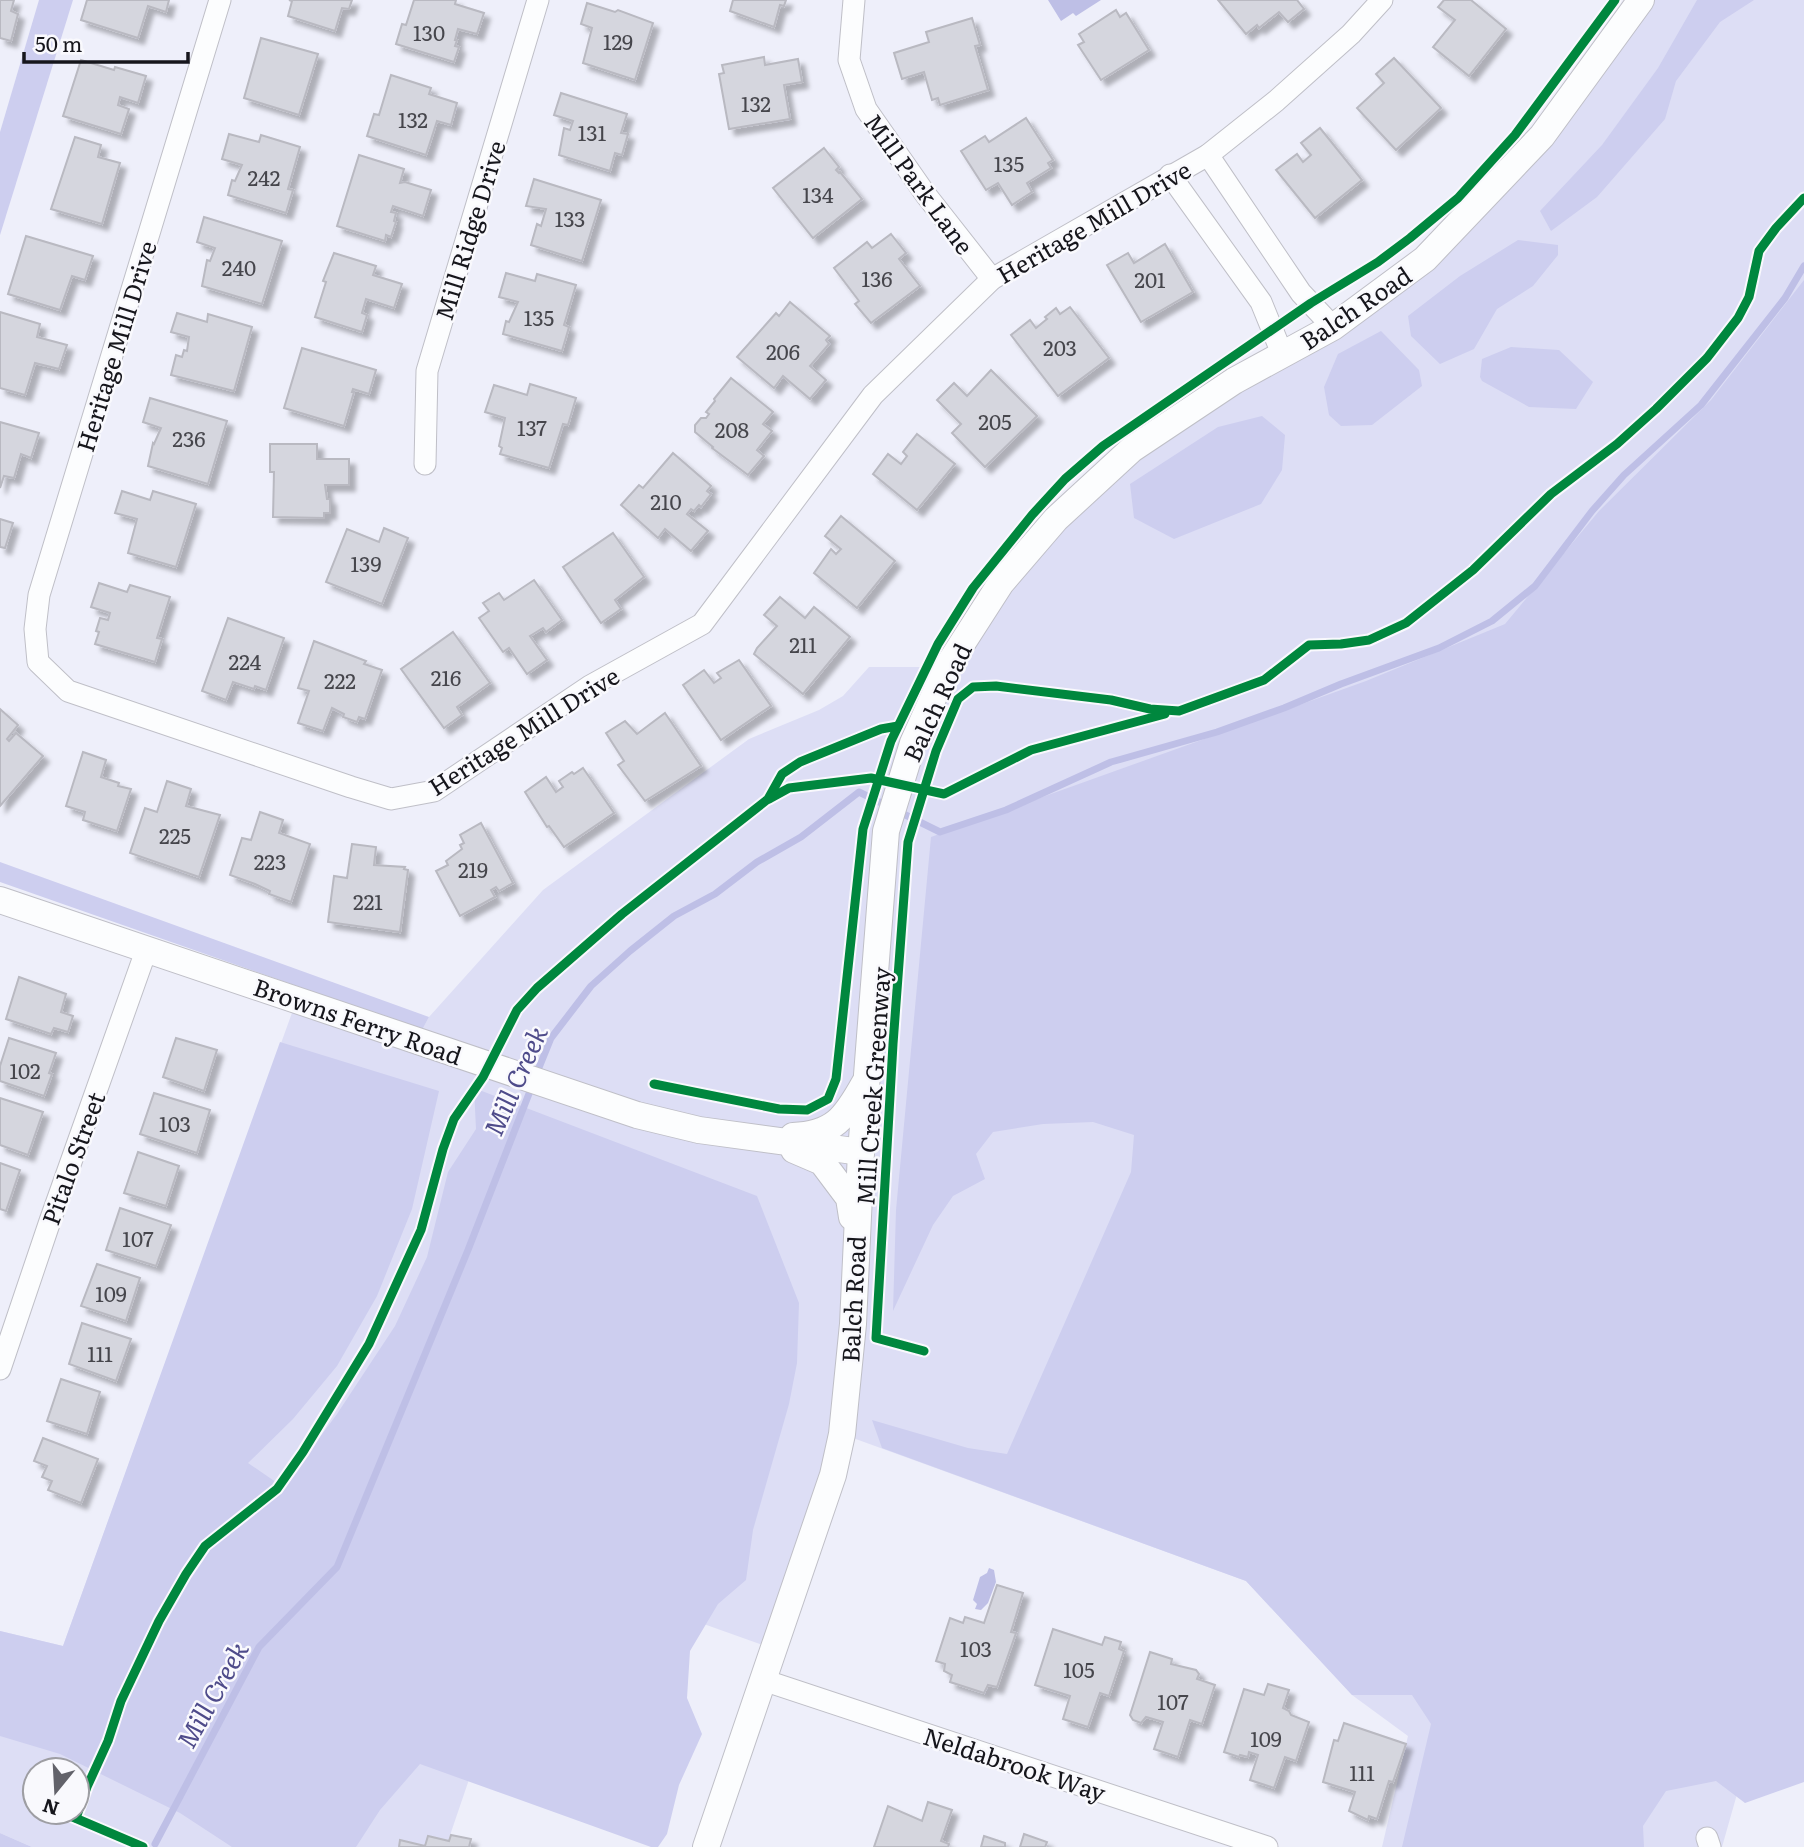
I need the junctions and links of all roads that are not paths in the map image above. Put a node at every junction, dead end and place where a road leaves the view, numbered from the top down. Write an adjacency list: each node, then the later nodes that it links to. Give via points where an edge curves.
1 (220, 0): 8 (street, Heritage Mill Drive, via 39,595 38,662 68,691 391,799 434,791 590,687 702,624 873,395)
2 (538, 0): 11 (street, Mill Ridge Drive, via 427,371)
3 (853, 0): 8 (street, Mill Park Lane, via 849,61 866,109)
4 (1382, 0): 6 (street, Heritage Mill Drive, via 1276,101)
5 (1641, 0): 9 (street, Balch Road, via 1542,136 1425,259)
6 (1208, 155): 7 (street, Heritage Mill Drive); 9 (street, via 1301,293)
7 (1170, 175): 8 (street, Heritage Mill Drive); 10 (street, via 1261,302)
8 (992, 279)
9 (1334, 327): 10 (street, Balch Road)
10 (1283, 356): 14 (street, Balch Road, via 1234,381 1132,449 1056,519 994,593 947,667 913,743 886,831)
11 (425, 464)
12 (0, 900): 13 (street, Browns Ferry Road)
13 (147, 948): 15 (street, Browns Ferry Road, via 637,1115 699,1130); 18 (street, Pitalo Street)
14 (867, 1079): 15 (street, Browns Ferry Road, via 849,1111 834,1126 811,1135); 16 (street, Balch Road)
15 (760, 1137): 16 (street, Browns Ferry Road); 17 (street, Browns Ferry Road, via 822,1162 849,1198)
16 (861, 1152): 17 (street, Balch Road)
17 (856, 1242): 19 (street, Balch Road, via 839,1447)
18 (0, 1369)
19 (763, 1680): 20 (street, Balch Road); 21 (street, Neldabrook Way)
20 (706, 1847)
21 (1267, 1847)

